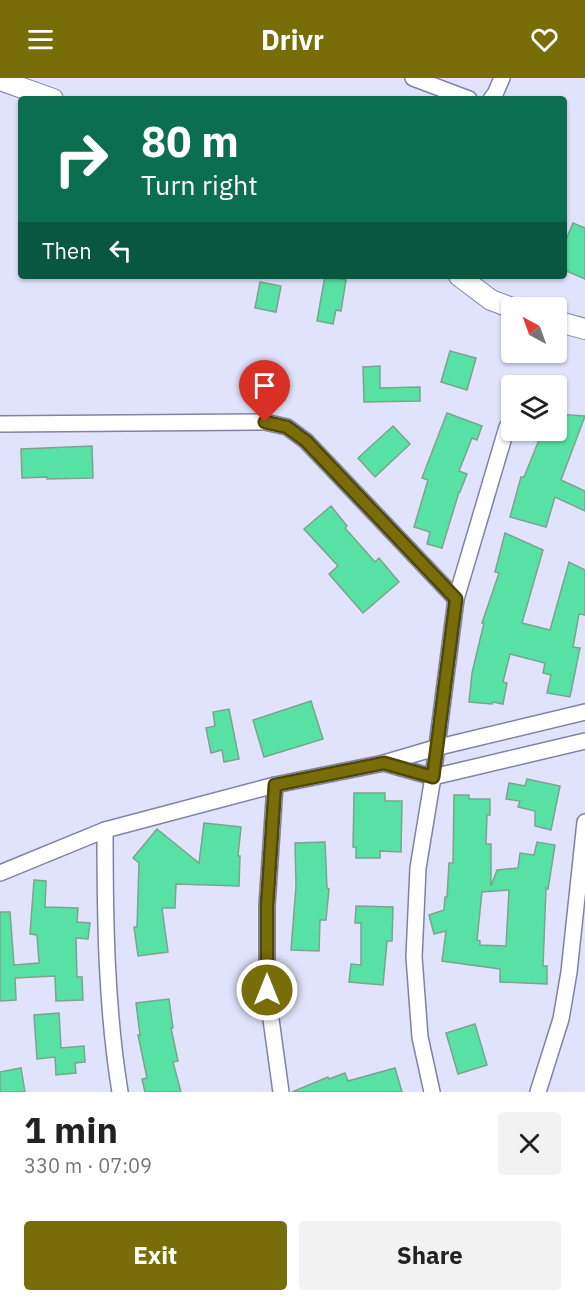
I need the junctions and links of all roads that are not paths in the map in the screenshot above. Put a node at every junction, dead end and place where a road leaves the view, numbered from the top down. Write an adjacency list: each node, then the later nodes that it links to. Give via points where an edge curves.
1 (413, 78): 5 (street)
2 (502, 78): 6 (street)
3 (0, 80): 4 (street)
4 (45, 96)
5 (461, 96)
6 (493, 96)
7 (463, 279): 8 (street)
8 (501, 304)
9 (567, 324): 10 (street)
10 (585, 329)
11 (0, 424): 13 (street, via 265,422 287,427 306,441)
12 (503, 441): 13 (street)
13 (456, 599): 16 (street)
14 (585, 712): 16 (street)
15 (585, 741): 18 (street)
16 (435, 748): 17 (street); 18 (street)
17 (384, 763): 18 (street); 19 (street)
18 (433, 777): 25 (street, via 418,868 414,957 420,1037)
19 (275, 785): 21 (street); 24 (street, via 267,906 267,990)
20 (585, 822): 26 (street, via 561,1019)
21 (105, 830): 22 (street); 23 (street, via 112,1042)
22 (0, 873)
23 (120, 1092)
24 (281, 1092)
25 (432, 1092)
26 (538, 1092)

